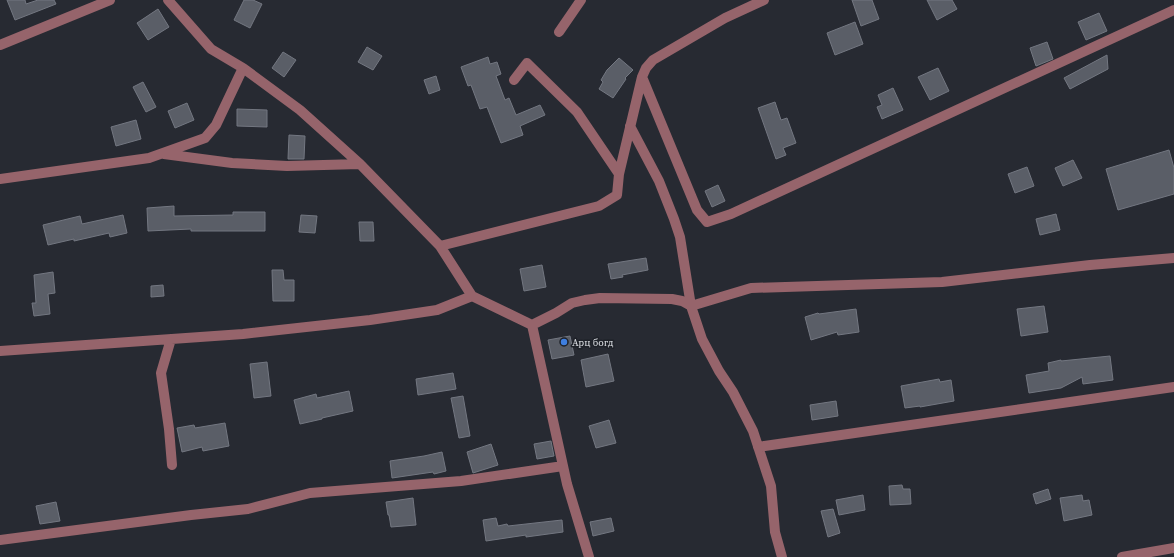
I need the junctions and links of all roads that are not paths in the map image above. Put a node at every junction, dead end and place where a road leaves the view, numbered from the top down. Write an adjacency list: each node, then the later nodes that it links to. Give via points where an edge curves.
1 (110, 0): 7 (street)
2 (168, 0): 8 (street, via 211,49)
3 (581, 0): 6 (street)
4 (764, 0): 9 (street, via 725,18 653,60)
5 (1174, 10): 9 (street, via 731,214 707,222 697,210)
6 (559, 32)
7 (0, 45)
8 (243, 68): 12 (street, via 216,125 205,138); 13 (street, via 300,110)
9 (642, 77): 11 (street)
10 (514, 80): 14 (street, via 527,63 576,112)
11 (630, 126): 14 (street); 19 (street, via 659,181 674,219 680,237)
12 (161, 154): 13 (street, via 232,164); 15 (street, via 149,158)
13 (360, 164): 16 (street)
14 (620, 174): 16 (street, via 617,195 599,206)
15 (0, 178)
16 (440, 246): 18 (street)
17 (1174, 258): 19 (street, via 942,282 751,288)
18 (472, 296): 20 (street); 21 (street, via 437,310 370,320)
19 (691, 306): 20 (street, via 672,299 600,298 572,304); 24 (street, via 702,339 733,392 753,431)
20 (532, 325): 26 (street)
21 (171, 339): 22 (street); 25 (street, via 161,373)
22 (0, 351)
23 (1174, 386): 24 (street)
24 (758, 447): 30 (street, via 771,486 775,532)
25 (172, 465)
26 (563, 466): 27 (street, via 461,481 310,493 248,509); 29 (street)
27 (0, 540)
28 (1174, 548): 31 (street)
29 (589, 557)
30 (782, 557)
31 (1122, 557)

